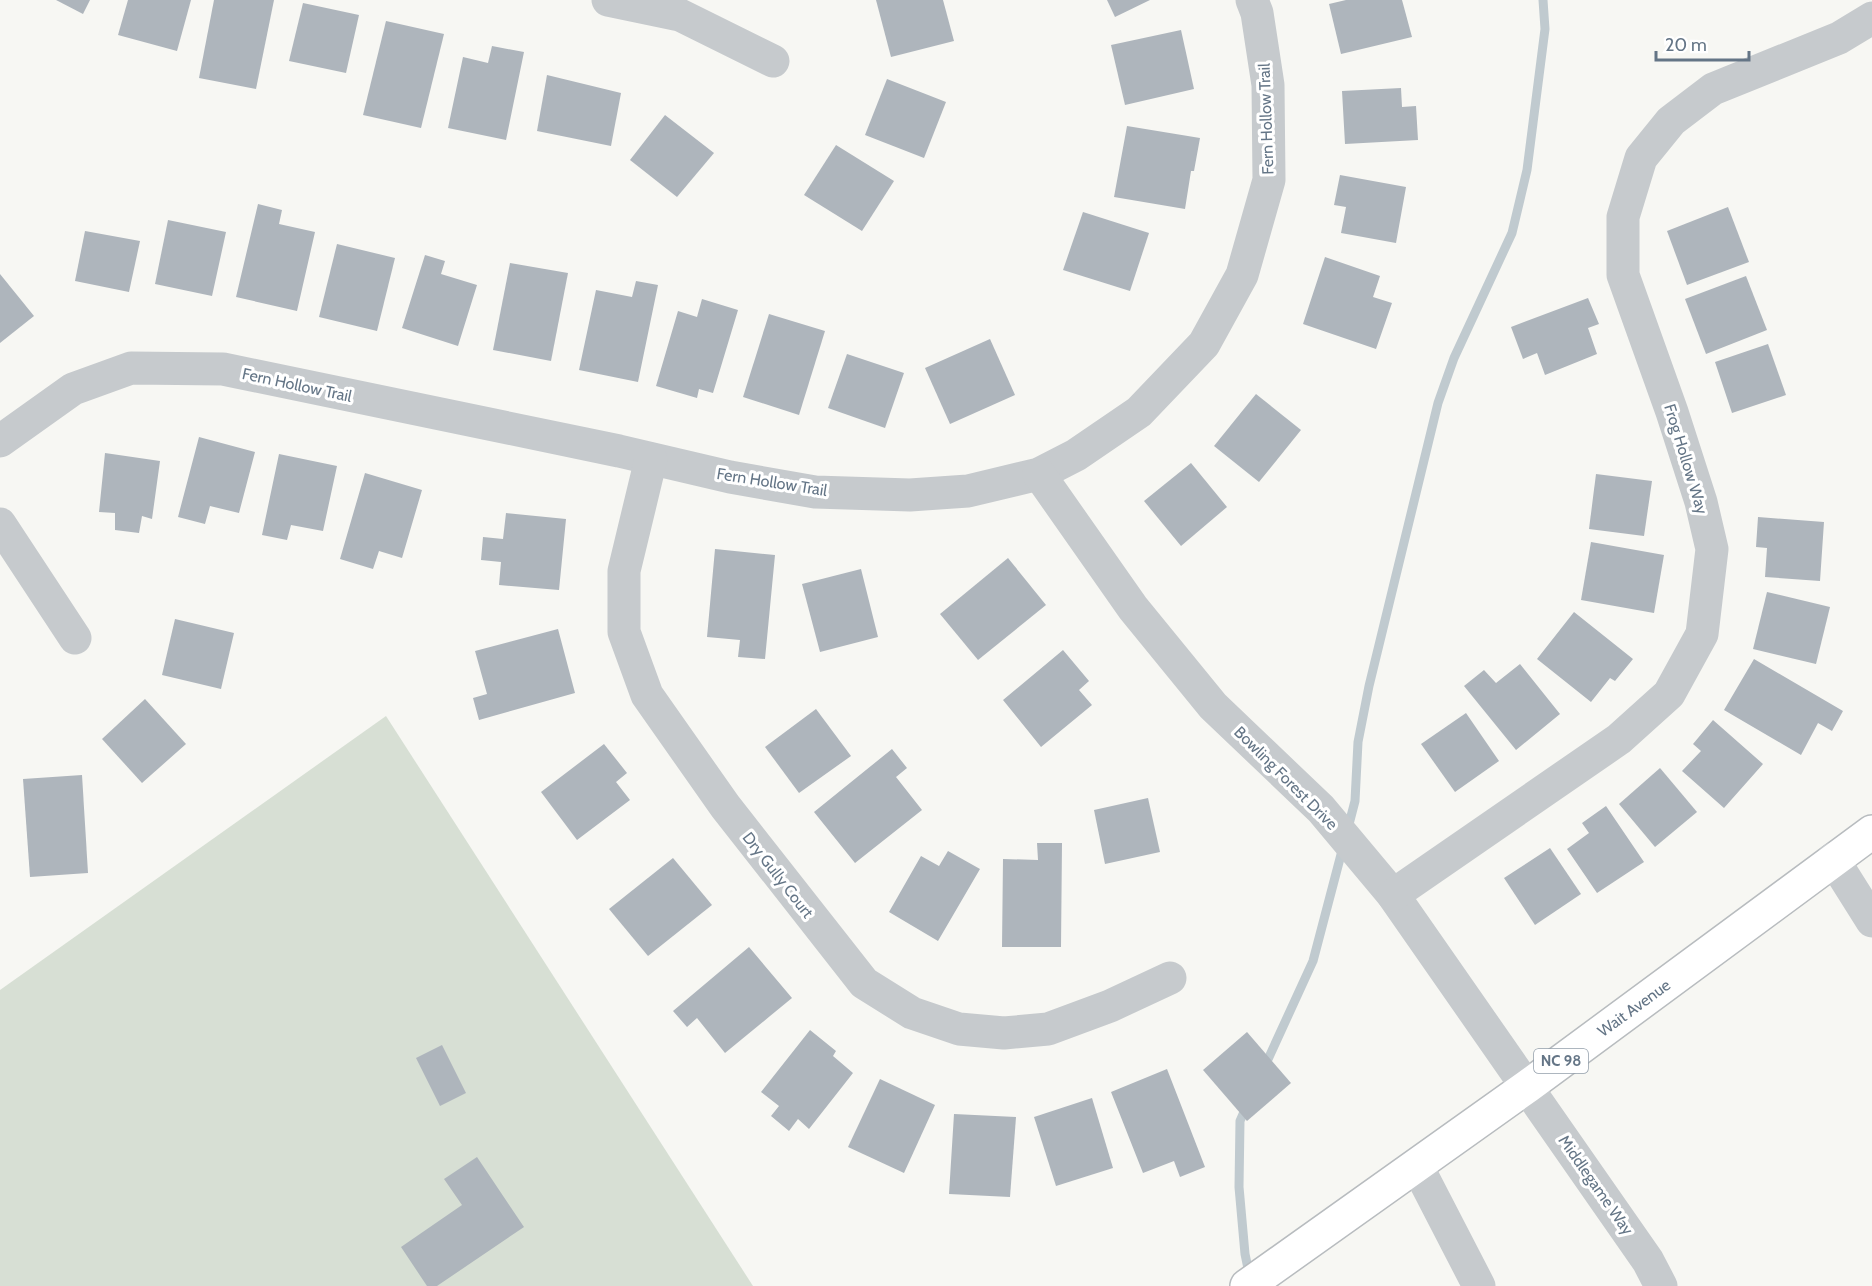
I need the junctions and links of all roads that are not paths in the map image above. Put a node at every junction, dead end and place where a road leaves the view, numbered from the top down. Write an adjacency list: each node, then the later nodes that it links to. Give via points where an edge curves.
1 (608, 0): 4 (street, via 680,15)
2 (1252, 0): 7 (street, Fern Hollow Trail, via 1268,85 1269,180 1242,275 1204,344 1139,412 1076,455)
3 (1872, 18): 12 (street, Frog Hollow Way, via 1839,38 1713,89 1671,121 1641,158 1623,217 1623,275 1672,412 1712,549 1702,634 1668,694 1619,739)
4 (773, 61)
5 (0, 441): 6 (street, Fern Hollow Trail, via 73,389 131,368 223,369)
6 (651, 459): 7 (street, Fern Hollow Trail, via 815,492 968,492); 14 (street, Dry Gully Court, via 624,571 624,633 647,695 725,806 864,982 912,1013 959,1029 1004,1033 1048,1029)
7 (1039, 474): 12 (street, Bowling Forest Drive, via 1133,608 1213,706 1321,809)
8 (0, 524): 9 (street)
9 (75, 638)
10 (1872, 832): 11 (highway, Wait Avenue / NC 98)
11 (1833, 859): 13 (street); 15 (highway, Wait Avenue / NC 98)
12 (1393, 895): 15 (street, Bowling Forest Drive)
13 (1872, 921)
14 (1170, 978)
15 (1528, 1086): 16 (highway, Wait Avenue / NC 98); 19 (street, Middlegame Way, via 1648,1260)
16 (1417, 1166): 17 (highway, Wait Avenue / NC 98); 18 (street)
17 (1247, 1286)
18 (1479, 1286)
19 (1661, 1286)

